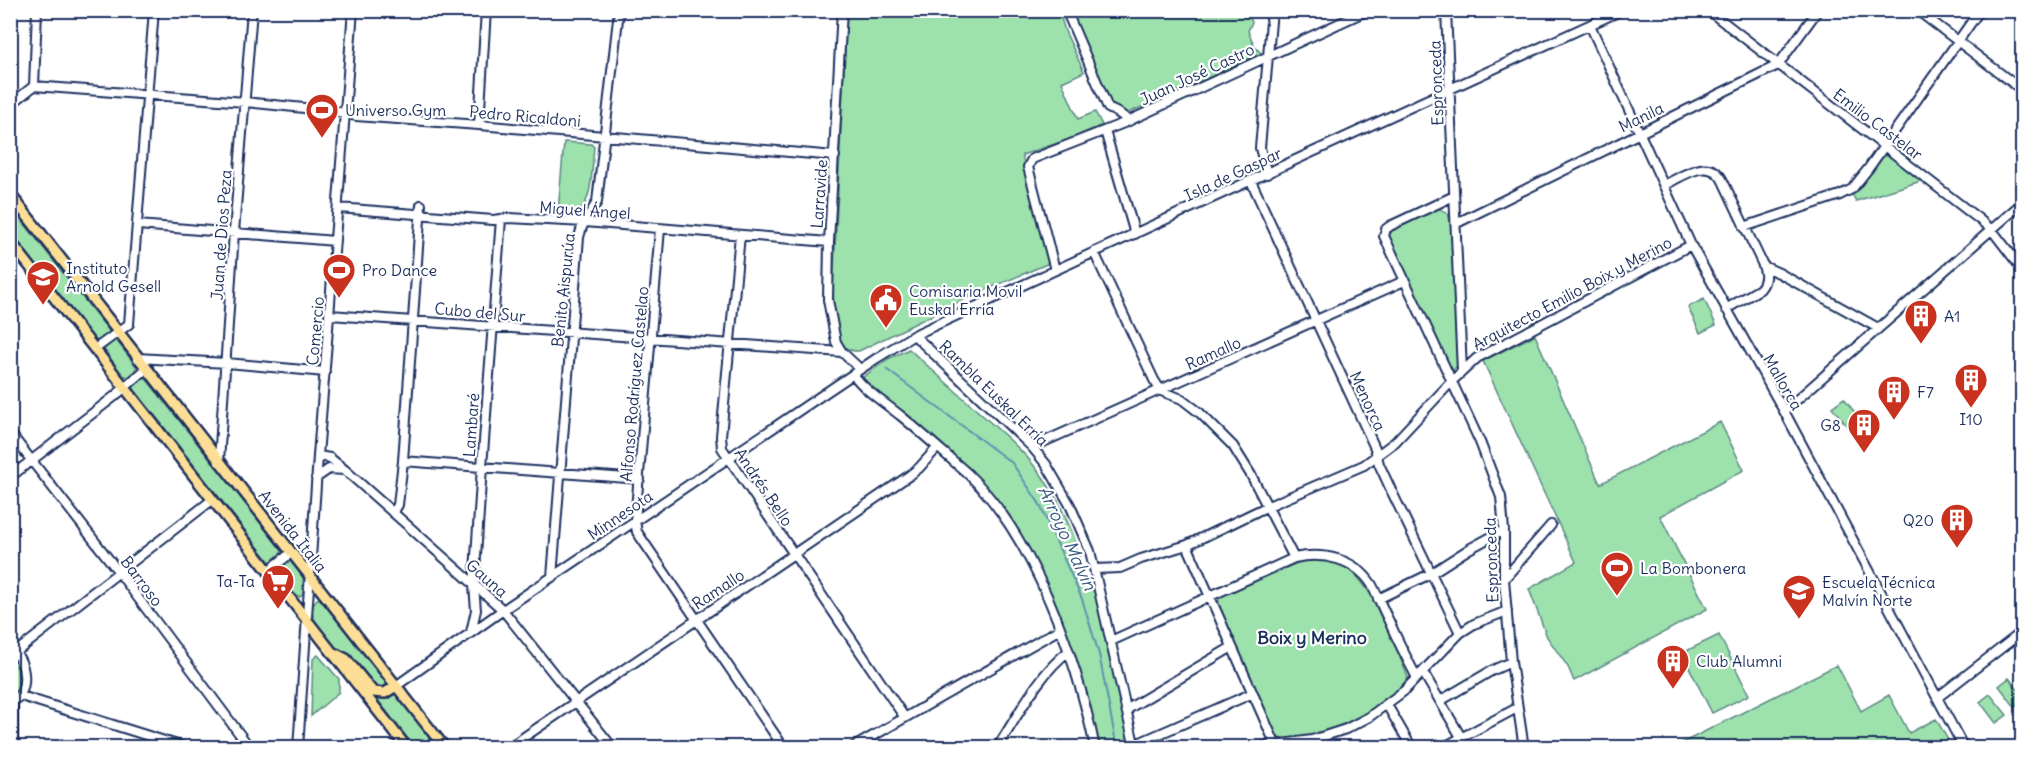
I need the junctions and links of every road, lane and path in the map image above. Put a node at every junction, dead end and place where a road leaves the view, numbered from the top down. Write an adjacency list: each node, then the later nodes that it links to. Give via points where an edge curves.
1 (37, 10): 21 (street)
2 (154, 10): 24 (street)
3 (252, 10): 25 (street, Juan de Dios Peza)
4 (353, 10): 27 (street, Comercio)
5 (486, 10): 29 (street)
6 (619, 10): 32 (street, Benito Aispurúa)
7 (842, 10): 34 (street, Larravide)
8 (1066, 10): 28 (street, via 1108,108)
9 (1272, 10): 19 (street)
10 (1368, 10): 19 (street, Juan José Castro)
11 (1446, 10): 22 (street, Espronceda)
12 (1622, 10): 17 (street, Isla de Gaspar)
13 (1708, 10): 20 (street, Emilio Castelar)
14 (1818, 10): 20 (street, Manila)
15 (1917, 10): 18 (street)
16 (1980, 10): 18 (street)
17 (1590, 25): 22 (street, Isla de Gaspar); 31 (street, Mallorca)
18 (1958, 41): 23 (street); 33 (street)
19 (1268, 56): 28 (street, Juan José Castro); 35 (street, via 1260,148)
20 (1778, 64): 31 (street, Manila); 33 (street, Emilio Castelar)
21 (34, 86): 24 (street, Pedro Ricaldoni); 26 (street)
22 (1449, 89): 35 (street, Isla de Gaspar); 39 (street, Espronceda)
23 (2022, 90)
24 (148, 94): 25 (street, Pedro Ricaldoni); 49 (street)
25 (245, 102): 27 (street, Pedro Ricaldoni); 53 (street, Juan de Dios Peza)
26 (10, 105)
27 (345, 113): 29 (street, Pedro Ricaldoni); 43 (street, Comercio)
28 (1129, 121): 30 (street, Juan José Castro)
29 (479, 124): 32 (street, Pedro Ricaldoni)
30 (1105, 131): 54 (street); 63 (street, Juan José Castro, via 1030,161 1028,167)
31 (1640, 133): 37 (street, Mallorca); 48 (street, Manila)
32 (604, 136): 34 (street, Pedro Ricaldoni); 47 (street, Benito Aispurúa, via 597,202)
33 (1884, 145): 50 (street, via 1848,192); 52 (street, Emilio Castelar)
34 (835, 156): 58 (street, Larravide)
35 (1268, 174): 36 (street, Isla de Gaspar)
36 (1251, 181): 54 (street, Isla de Gaspar); 68 (street, Menorca)
37 (1664, 185): 50 (street, via 1697,170 1714,170); 59 (street, Mallorca)
38 (10, 194): 42 (main road, Avenida Italia)
39 (1455, 196): 48 (street, Espronceda); 64 (street, Espronceda, via 1390,226 1385,234)
40 (2022, 203): 52 (street)
41 (421, 205): 45 (street)
42 (20, 206): 44 (street); 71 (main road, Avenida Italia)
43 (338, 208): 45 (street, Miguel Ángel); 57 (street, Comercio)
44 (10, 214)
45 (421, 215): 46 (street, Miguel Ángel); 67 (street)
46 (501, 219): 47 (street, Miguel Ángel); 69 (street, Lambaré)
47 (585, 222): 51 (street, Miguel Ángel); 72 (street, Benito Aispurúa, via 579,237)
48 (1457, 224): 81 (street, Espronceda)
49 (138, 225): 53 (street); 71 (street, via 129,324)
50 (1744, 227): 61 (street)
51 (660, 229): 55 (street, Miguel Ángel); 74 (street, Alfonso Rodríguez Castelao)
52 (1992, 230): 62 (street, Emilio Castelar); 70 (street)
53 (234, 232): 57 (street); 79 (street, Juan de Dios Peza)
54 (1135, 234): 60 (street, Isla de Gaspar)
55 (740, 236): 58 (street, Miguel Ángel); 75 (street, Andrés Bello)
56 (10, 241): 76 (main road)
57 (335, 241): 66 (street, Comercio)
58 (830, 242): 77 (street, Larravide, via 829,306)
59 (1691, 245): 65 (street, Mallorca); 81 (street, Arquitecto Emilio Boix y Merino, via 1477,358)
60 (1094, 252): 63 (street, Isla de Gaspar); 86 (street)
61 (1763, 266): 65 (street, via 1765,281 1760,289); 70 (street)
62 (2022, 269)
63 (1055, 270): 73 (street, Isla de Gaspar)
64 (1404, 281): 68 (street, Ramallo); 84 (street, Espronceda)
65 (1726, 309): 87 (street, Mallorca)
66 (330, 315): 67 (street, Cubo del Sur); 82 (street, Comercio)
67 (412, 320): 69 (street, Cubo del Sur); 95 (street)
68 (1315, 321): 86 (street, Ramallo); 92 (street, Menorca)
69 (492, 326): 72 (street, Cubo del Sur); 97 (street, Lambaré)
70 (1878, 328): 87 (street)
71 (118, 332): 76 (street); 78 (main road, Avenida Italia)
72 (572, 333): 74 (street, Cubo del Sur); 99 (street, Benito Aispurúa)
73 (914, 335): 83 (street, Isla de Gaspar); 89 (street, Rambla Euskal Erría)
74 (651, 338): 75 (street, Cubo del Sur); 102 (street, Alfonso Rodríguez Castelao)
75 (730, 345): 77 (street, Cubo del Sur); 93 (street, Andrés Bello, via 721,436)
76 (95, 349): 85 (main road)
77 (842, 352): 83 (street, Larravide)
78 (137, 358): 79 (street); 80 (main road, Avenida Italia)
79 (227, 363): 82 (street); 96 (street, Juan de Dios Peza)
80 (146, 369): 85 (street); 96 (main road, Avenida Italia)
81 (1462, 371): 84 (street, Arquitecto Emilio Boix y Merino)
82 (325, 372): 91 (street, Comercio)
83 (856, 372): 90 (street, via 861,385); 93 (street, Minnesota)
84 (1452, 381): 92 (street, Arquitecto Emilio Boix y Merino, via 1406,432); 108 (street, Espronceda, via 1497,484)
85 (124, 387): 94 (street); 103 (main road)
86 (1161, 391): 89 (street, Ramallo); 104 (street, via 1182,399 1224,436 1243,460)
87 (1784, 411): 141 (street, Mallorca)
88 (10, 433): 94 (street, Barroso)
89 (1032, 447): 113 (street, Rambla Euskal Erría, via 1070,505)
90 (937, 448): 111 (street, Ramallo, via 910,475); 127 (street, via 996,507 1043,589)
91 (318, 456): 98 (street, Gauna, via 330,458); 101 (street, Comercio)
92 (1377, 456): 104 (street, Arquitecto Emilio Boix y Merino); 116 (street, Menorca)
93 (728, 459): 106 (street, Minnesota); 111 (street, Andrés Bello)
94 (32, 460): 100 (street); 114 (street, Barroso)
95 (403, 461): 97 (street); 105 (street, via 398,505)
96 (219, 462): 110 (main road, Avenida Italia)
97 (482, 467): 99 (street); 120 (street, Lambaré)
98 (345, 470): 101 (street, via 329,469); 105 (street, Gauna)
99 (560, 473): 102 (street); 118 (street, Benito Aispurúa)
100 (10, 477)
101 (316, 478): 117 (street, Comercio)
102 (640, 479): 106 (street, Alfonso Rodríguez Castelao)
103 (212, 500): 114 (street); 115 (main road)
104 (1266, 507): 109 (street, Arquitecto Emilio Boix y Merino); 112 (street)
105 (393, 513): 120 (street, Gauna)
106 (636, 521): 118 (street, Minnesota); 126 (street, Alfonso Rodríguez Castelao, via 637,532)
107 (1551, 525): 119 (street)
108 (1504, 530): 116 (street); 119 (street, Espronceda)
109 (1187, 545): 113 (street, Arquitecto Emilio Boix y Merino, via 1120,568); 121 (street)
110 (291, 553): 115 (street); 117 (main road, Avenida Italia)
111 (794, 554): 126 (street, Ramallo); 148 (street, Andrés Bello)
112 (1294, 558): 121 (street); 122 (street, via 1327,556 1343,560 1372,585)
113 (1095, 569): 131 (street, Rambla Euskal Erría)
114 (118, 571): 133 (street); 154 (street, Barroso)
115 (268, 571): 125 (main road)
116 (1430, 574): 122 (street); 130 (street, Menorca)
117 (309, 576): 125 (street, Comercio); 138 (main road, Avenida Italia)
118 (552, 577): 123 (street, Minnesota)
119 (1504, 579): 124 (street, Espronceda)
120 (474, 586): 123 (street, Gauna); 128 (street, Lambaré, via 476,610)
121 (1210, 596): 131 (street); 132 (street)
122 (1378, 599): 137 (street)
123 (503, 610): 128 (street, Minnesota); 144 (street, Gauna)
124 (1506, 611): 130 (street); 136 (street, Espronceda)
125 (306, 619): 134 (main road); 155 (street, Comercio)
126 (696, 620): 144 (street, Ramallo); 160 (street, Alfonso Rodríguez Castelao)
127 (1060, 629): 135 (street); 148 (street)
128 (471, 632): 138 (street, Minnesota)
129 (2022, 632): 141 (street)
130 (1460, 633): 137 (street)
131 (1111, 641): 147 (street, Rambla Euskal Erría)
132 (1232, 647): 139 (street); 147 (street)
133 (13, 651): 140 (street, via 21,659 24,672)
134 (331, 651): 138 (main road, via 346,659 373,692 385,693); 156 (main road)
135 (1069, 651): 162 (street, via 1033,692); 163 (street)
136 (1511, 662): 142 (street); 146 (street, Espronceda)
137 (1420, 675): 142 (street); 145 (street)
138 (396, 686): 157 (main road, Avenida Italia)
139 (1253, 693): 150 (street); 151 (street)
140 (21, 696): 143 (street); 153 (street)
141 (1938, 698): 168 (street, Mallorca)
142 (1440, 701): 149 (street)
143 (12, 702): 152 (street)
144 (576, 702): 158 (street, Ramallo); 159 (street, Gauna)
145 (1387, 705): 151 (street, via 1336,733); 165 (street)
146 (1517, 708): 149 (street); 167 (street, Espronceda)
147 (1126, 710): 150 (street, Rambla Euskal Erría)
148 (905, 718): 161 (street)
149 (1461, 738): 166 (street)
150 (1135, 746)
151 (1276, 746): 164 (street)
152 (13, 747)
153 (187, 747)
154 (250, 747)
155 (298, 747)
156 (407, 747)
157 (445, 747)
158 (508, 747)
159 (613, 747)
160 (784, 747)
161 (852, 747)
162 (997, 747)
163 (1095, 747)
164 (1251, 747)
165 (1412, 747)
166 (1442, 747)
167 (1524, 747)
168 (1964, 747)

